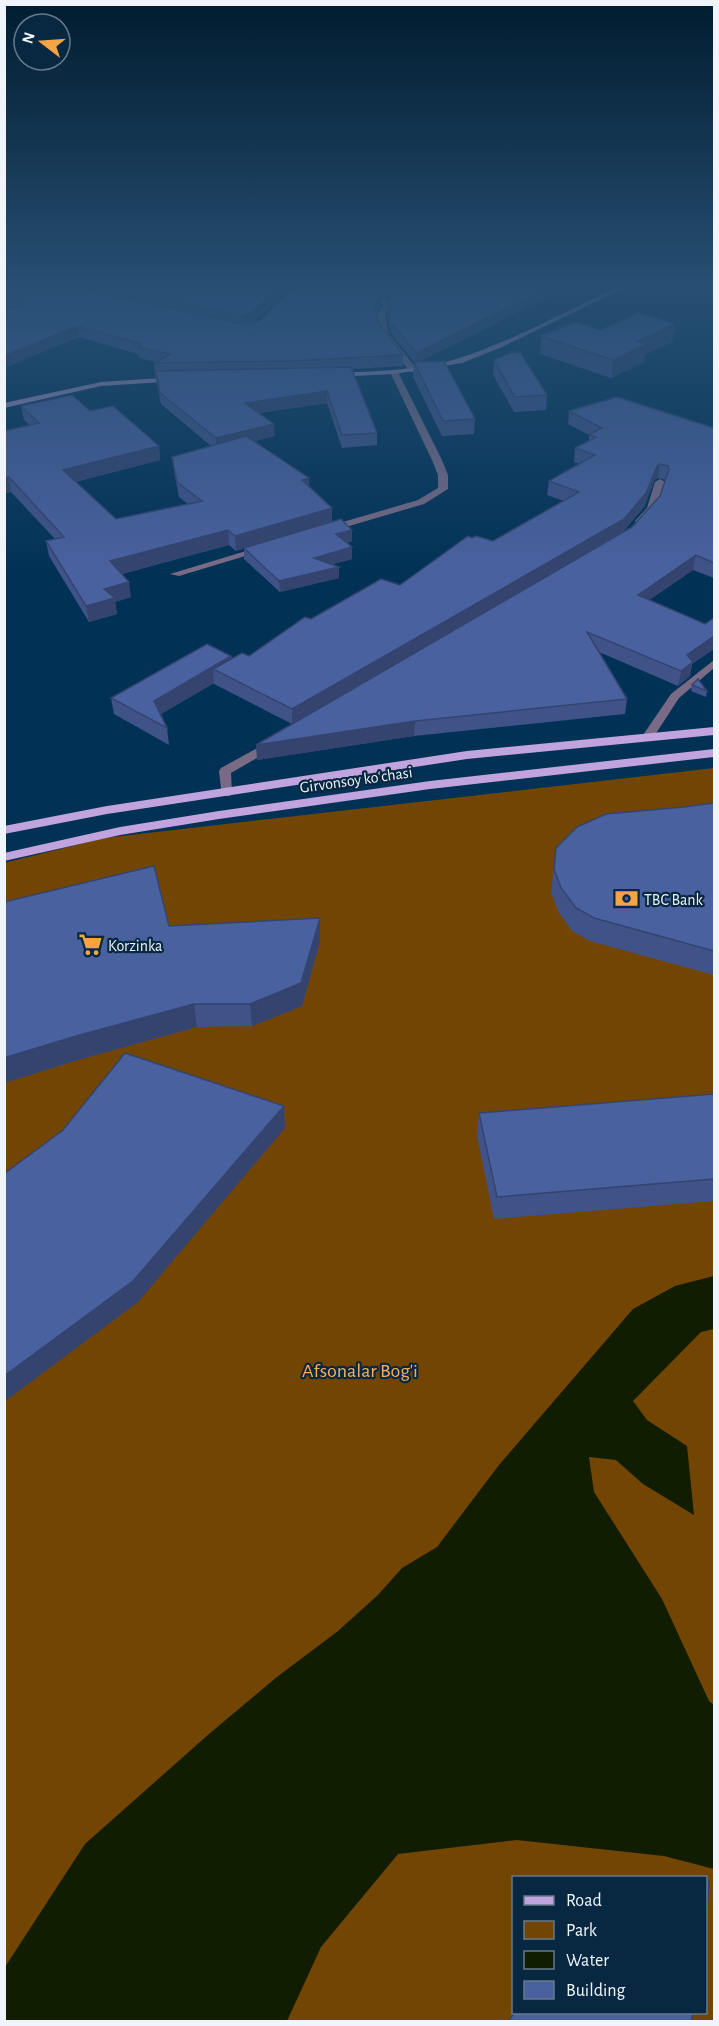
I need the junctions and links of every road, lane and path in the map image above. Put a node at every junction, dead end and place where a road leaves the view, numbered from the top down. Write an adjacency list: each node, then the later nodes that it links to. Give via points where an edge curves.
1 (118, 383): 3 (street)
2 (399, 383): 6 (street, via 443,474 443,489 422,502)
3 (4, 406)
4 (660, 482): 5 (street, via 651,509)
5 (632, 530)
6 (322, 531)
7 (279, 544): 8 (street)
8 (175, 574)
9 (714, 663): 12 (street, via 675,696)
10 (714, 730): 12 (main road, Girvonsoy koʻchasi)
11 (286, 736): 14 (street, via 225,771)
12 (647, 738): 14 (main road, Girvonsoy koʻchasi, via 467,755)
13 (714, 753): 16 (main road, Girvonsoy koʻchasi, via 430,785 219,815 120,831)
14 (226, 793): 15 (main road, Girvonsoy koʻchasi)
15 (4, 830)
16 (4, 857)

